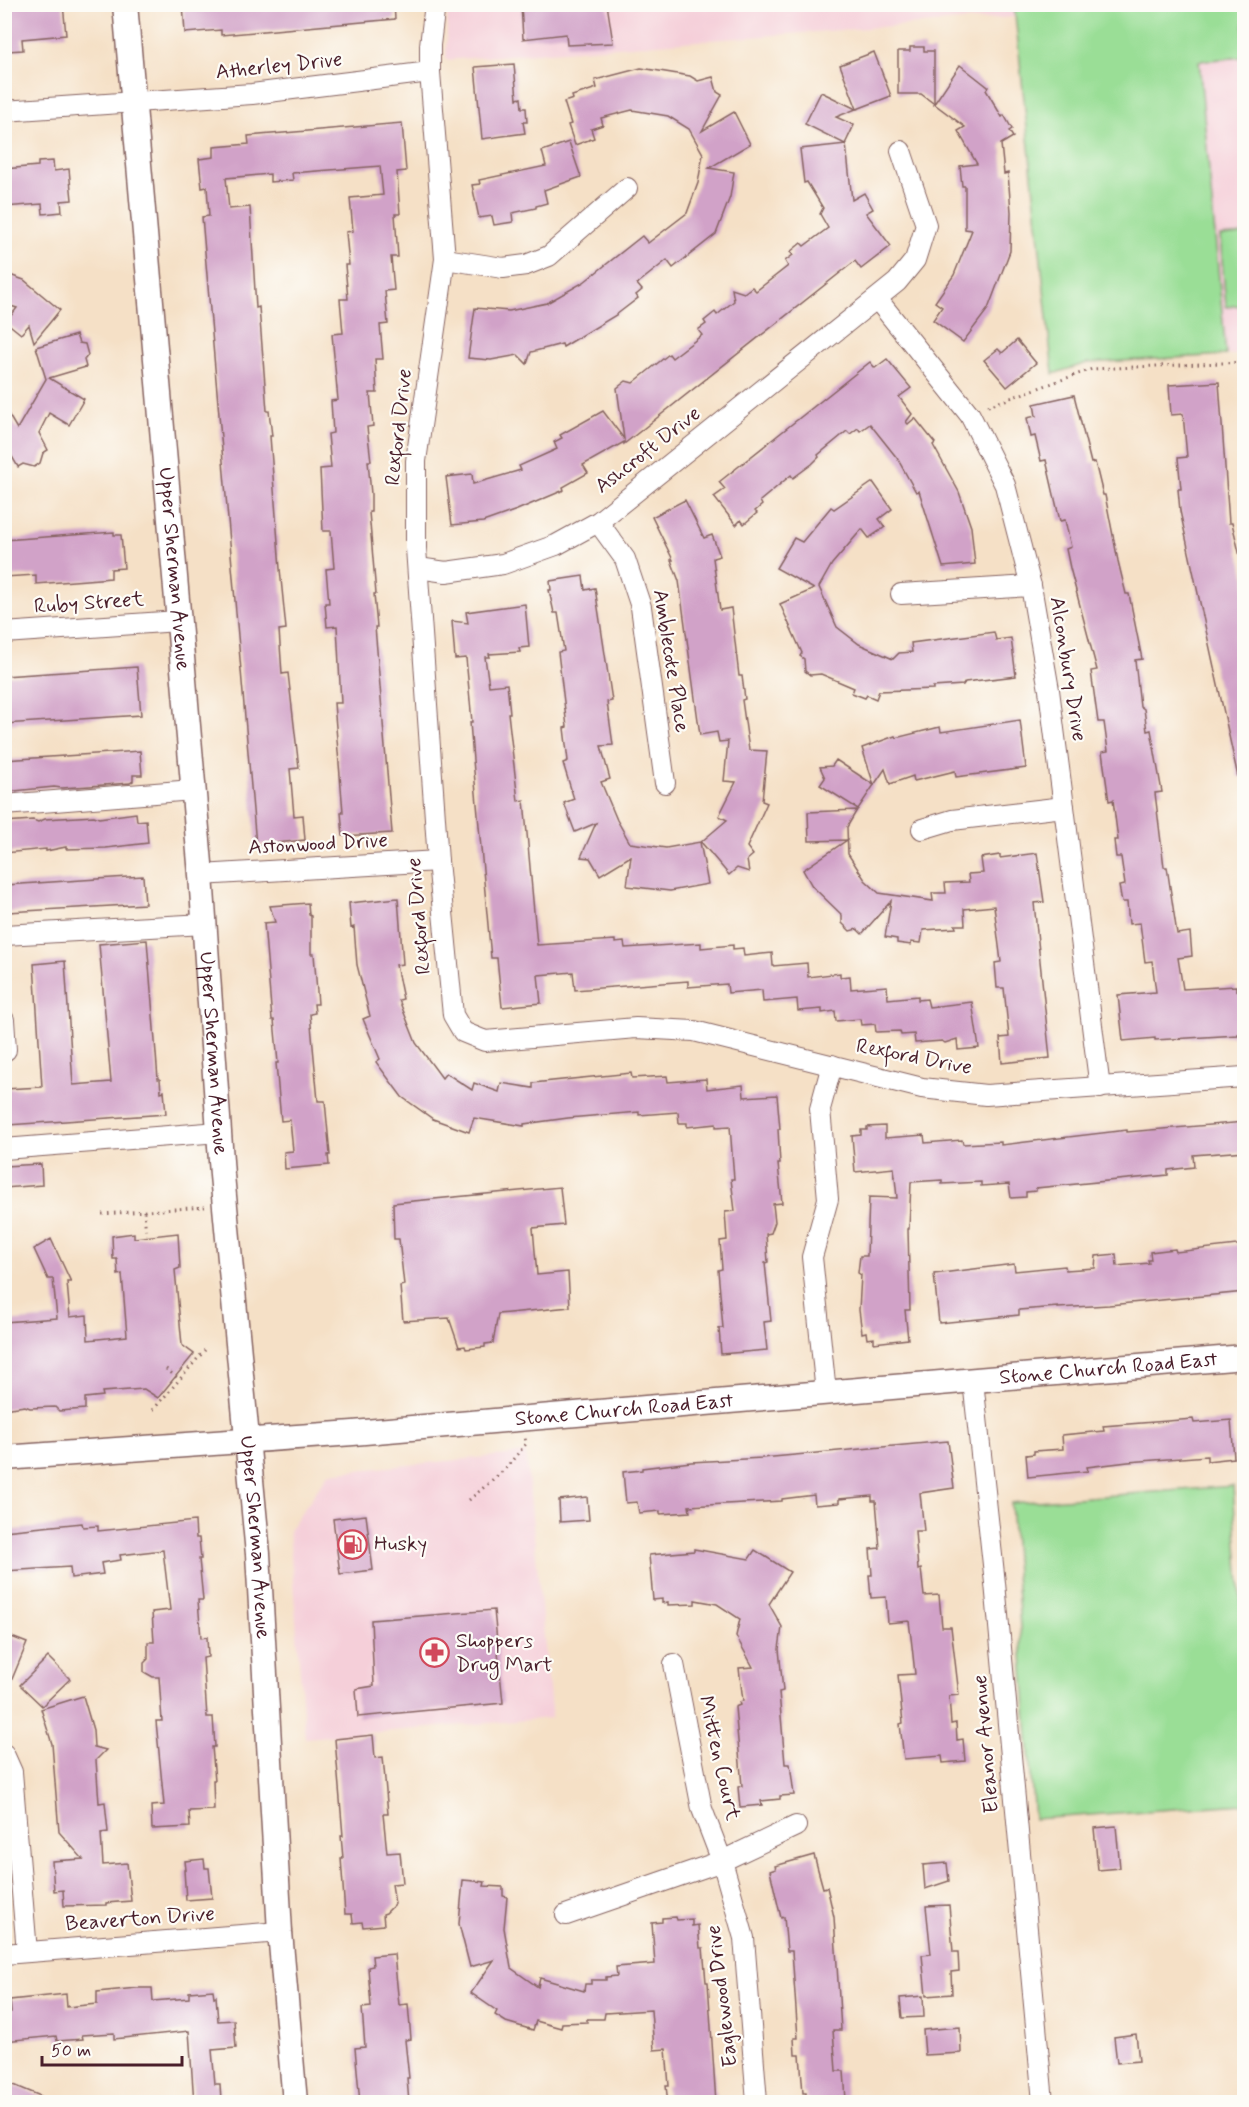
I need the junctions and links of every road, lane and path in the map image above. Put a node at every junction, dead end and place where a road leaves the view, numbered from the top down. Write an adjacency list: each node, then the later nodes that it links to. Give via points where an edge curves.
1 (124, 4): 4 (main road, Upper Sherman Avenue)
2 (435, 4): 3 (street, Rexford Drive)
3 (430, 72): 4 (street, Atherley Drive, via 252,94); 8 (street, Rexford Drive)
4 (133, 101): 5 (street, Atherley Drive); 16 (main road, Upper Sherman Avenue)
5 (4, 111)
6 (901, 151): 9 (street, Ashcroft Drive, via 926,225 915,260)
7 (627, 188): 8 (street, via 549,255 526,265 503,268)
8 (445, 259): 13 (street, Rexford Drive, via 416,461)
9 (878, 299): 11 (street, Alconbury Drive); 12 (street, Ashcroft Drive)
10 (1245, 362): 11 (path, via 1092,369)
11 (970, 415): 14 (street, Alconbury Drive, via 1005,485)
12 (598, 522): 13 (street, Ashcroft Drive, via 556,545 503,564 447,572); 18 (street, Amblecote Place, via 625,559 642,607)
13 (418, 568): 23 (street, Rexford Drive)
14 (1031, 586): 15 (street); 21 (street, Alconbury Drive)
15 (901, 594)
16 (178, 621): 17 (street, Ruby Street); 19 (main road, Upper Sherman Avenue)
17 (4, 633)
18 (665, 783)
19 (194, 790): 20 (street); 24 (main road, Upper Sherman Avenue)
20 (4, 805)
21 (1064, 807): 22 (street, via 952,820); 31 (street, Alconbury Drive)
22 (922, 829)
23 (438, 861): 24 (street, Astonwood Drive); 29 (street, Rexford Drive, via 453,1015 463,1032 484,1041 636,1028 694,1031)
24 (201, 875): 25 (main road, Upper Sherman Avenue)
25 (205, 924): 26 (street); 32 (main road, Upper Sherman Avenue)
26 (4, 935)
27 (4, 1020): 28 (street)
28 (6, 1050)
29 (832, 1065): 31 (street, Rexford Drive, via 922,1088 986,1095); 43 (street, via 820,1109 828,1199 812,1257)
30 (1245, 1077): 31 (street, Rexford Drive)
31 (1100, 1088)
32 (219, 1132): 33 (street); 34 (main road, Upper Sherman Avenue)
33 (4, 1149)
34 (226, 1205): 35 (path); 46 (main road, Upper Sherman Avenue)
35 (144, 1211): 36 (path); 37 (path)
36 (102, 1214)
37 (146, 1234)
38 (205, 1350): 41 (path)
39 (1245, 1357): 42 (main road, Stone Church Road East)
40 (166, 1369): 41 (path)
41 (180, 1379): 44 (path)
42 (973, 1381): 43 (main road, Stone Church Road East); 59 (street, Eleanor Avenue)
43 (826, 1393): 45 (main road, Stone Church Road East)
44 (153, 1410)
45 (522, 1418): 46 (main road, Stone Church Road East); 48 (path, via 526,1444 504,1470)
46 (247, 1441): 47 (main road, Stone Church Road East); 54 (main road, Upper Sherman Avenue, via 258,1554)
47 (4, 1458)
48 (469, 1500)
49 (674, 1664): 52 (street, Mitten Court, via 702,1809)
50 (4, 1754): 55 (street, via 12,1772)
51 (796, 1826): 52 (street)
52 (722, 1861): 53 (street); 58 (street, Eaglewood Drive, via 744,1938)
53 (566, 1915)
54 (280, 1932): 55 (street, Beaverton Drive); 57 (main road, Upper Sherman Avenue)
55 (27, 1952): 56 (street, Beaverton Drive)
56 (4, 1954)
57 (295, 2103)
58 (757, 2103)
59 (1043, 2103)

